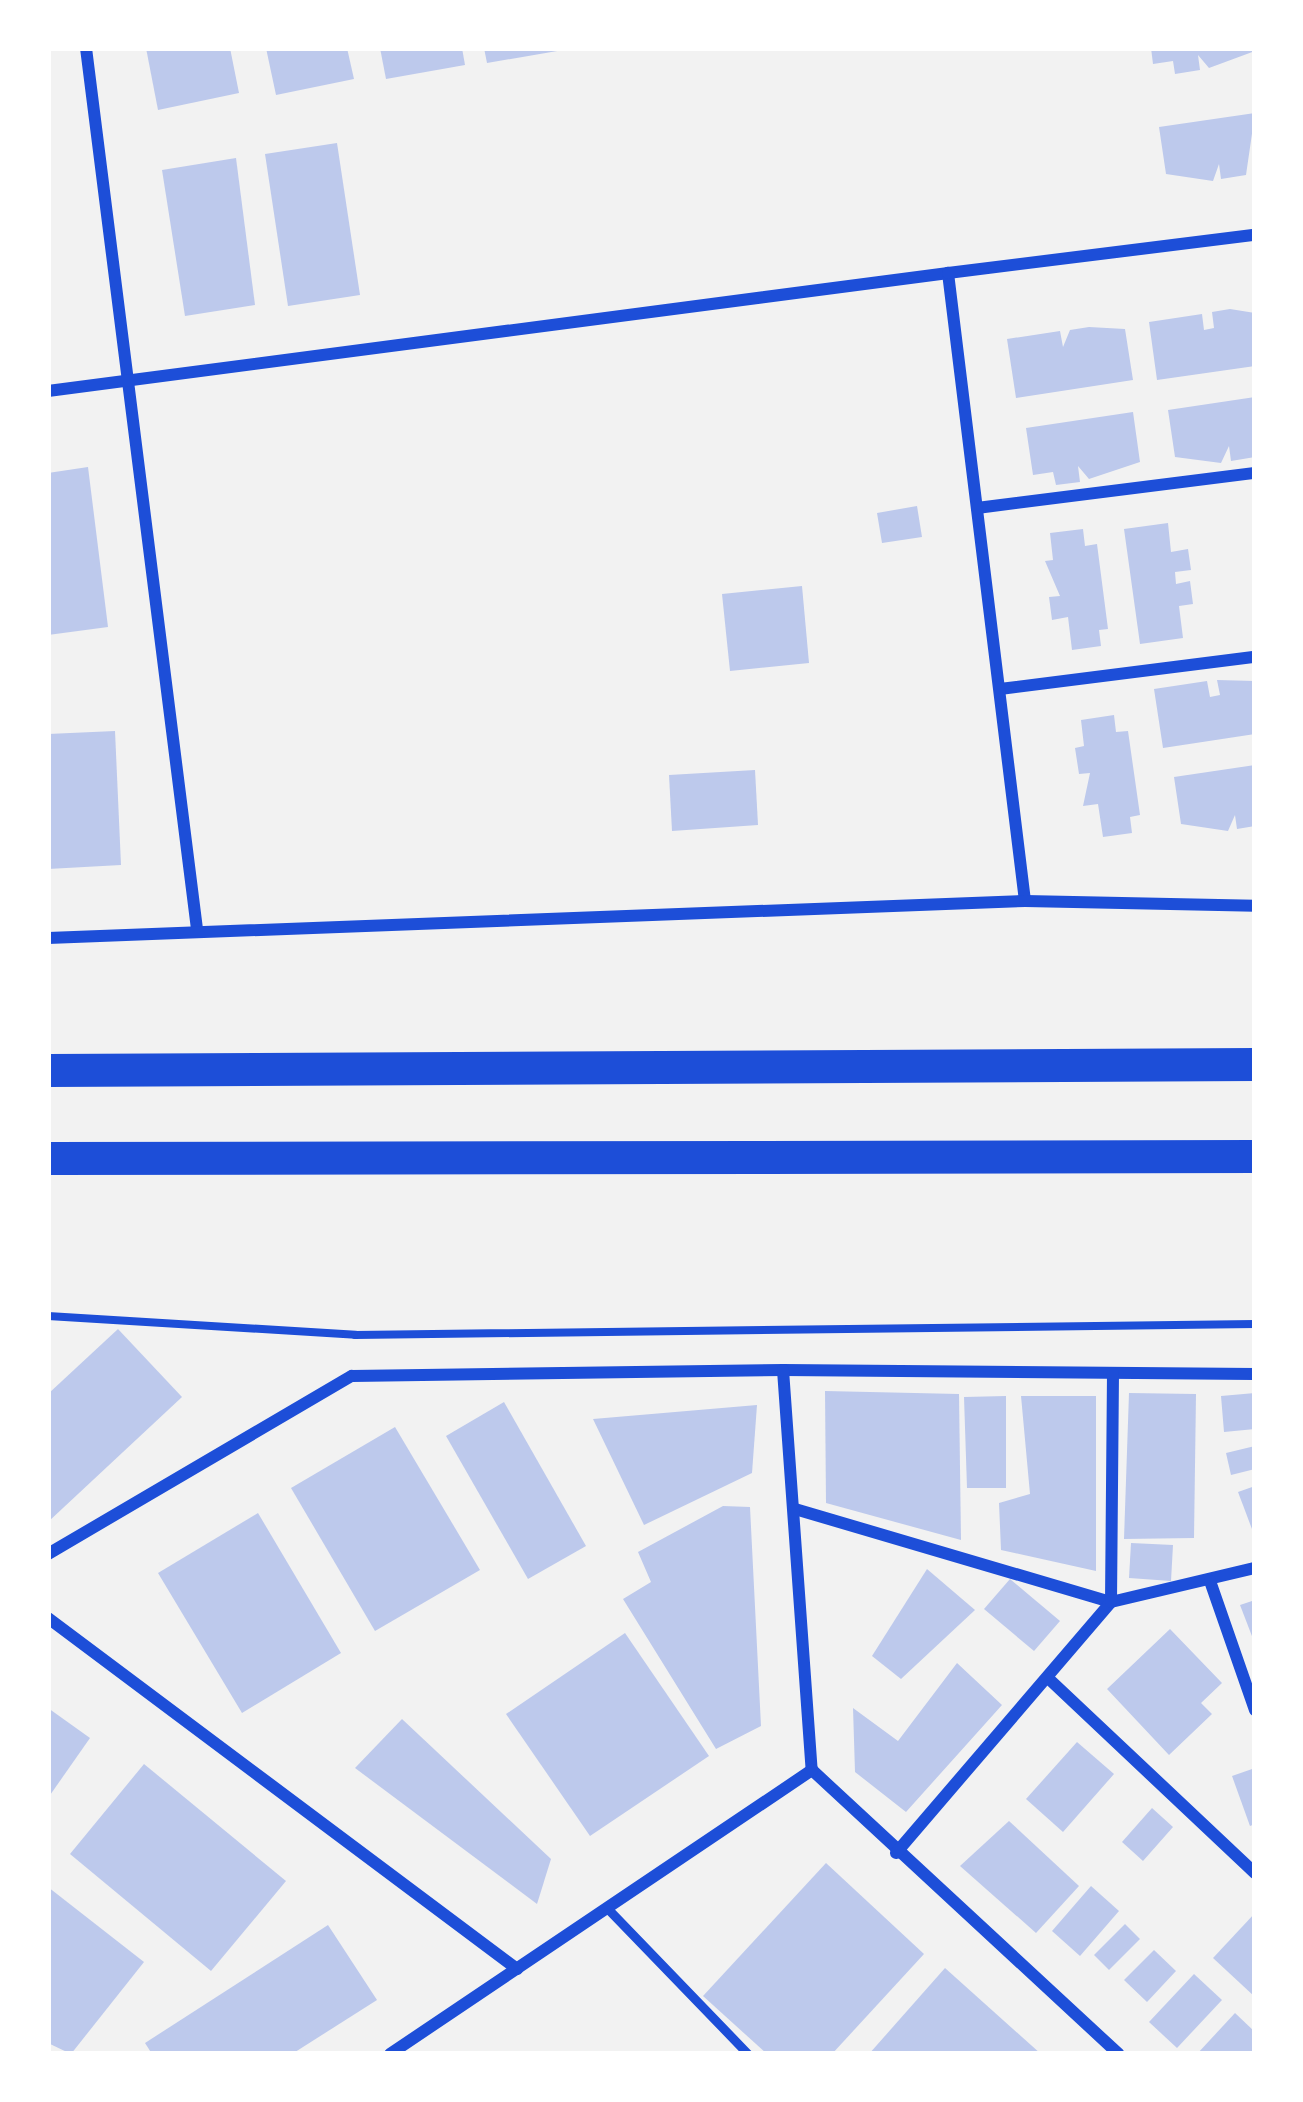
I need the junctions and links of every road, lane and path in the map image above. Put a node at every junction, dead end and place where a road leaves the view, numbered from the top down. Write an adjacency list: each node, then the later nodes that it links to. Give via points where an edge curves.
1 (86, 48): 4 (street)
2 (1255, 235): 3 (street)
3 (948, 273): 4 (street); 7 (street)
4 (128, 380): 5 (street); 12 (street)
5 (48, 391)
6 (1255, 473): 7 (street)
7 (977, 508): 9 (street)
8 (1255, 657): 9 (street)
9 (1000, 689): 10 (street)
10 (1025, 901): 11 (street); 12 (street)
11 (1255, 906)
12 (197, 929): 13 (street)
13 (48, 938)
14 (1255, 1064): 15 (highway)
15 (48, 1070)
16 (1255, 1156): 17 (highway)
17 (48, 1158)
18 (48, 1316): 19 (path, via 355,1335)
19 (1255, 1324)
20 (783, 1370): 21 (street); 23 (street); 24 (street, via 352,1376)
21 (1112, 1373): 22 (street); 27 (street)
22 (1255, 1374)
23 (795, 1509): 27 (street); 31 (street)
24 (48, 1554)
25 (1255, 1568): 26 (street)
26 (1210, 1581): 27 (street); 30 (street)
27 (1111, 1602): 29 (street)
28 (48, 1618): 35 (street)
29 (1049, 1678): 32 (street); 33 (street)
30 (1255, 1710)
31 (812, 1770): 32 (street); 34 (street)
32 (896, 1853): 38 (street)
33 (1255, 1873)
34 (607, 1908): 35 (street); 37 (lane)
35 (517, 1969): 36 (street)
36 (390, 2054)
37 (748, 2054)
38 (1119, 2054)

